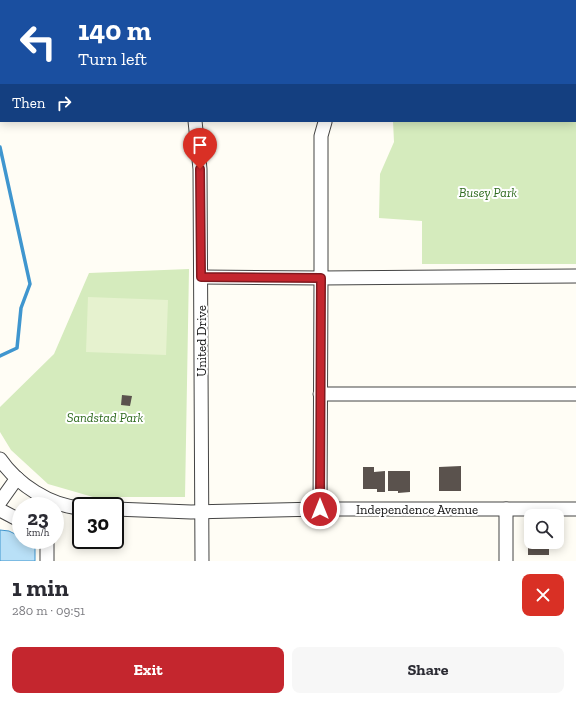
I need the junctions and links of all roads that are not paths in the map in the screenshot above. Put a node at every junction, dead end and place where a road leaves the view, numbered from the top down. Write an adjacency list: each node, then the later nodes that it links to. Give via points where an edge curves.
1 (195, 122): 4 (street, United Drive, via 200,169)
2 (325, 122): 5 (street, via 321,136)
3 (576, 276): 5 (street)
4 (201, 277): 5 (street); 17 (street, United Drive)
5 (321, 278): 6 (street)
6 (320, 394): 7 (street); 12 (street)
7 (576, 394)
8 (0, 459): 9 (street)
9 (17, 478): 10 (street); 11 (street, via 47,498)
10 (0, 502)
11 (72, 507)
12 (320, 509): 13 (street, Independence Avenue); 17 (street, Independence Avenue)
13 (506, 509): 14 (street, Independence Avenue); 22 (street)
14 (576, 509)
15 (0, 510): 18 (street)
16 (124, 510): 17 (street, Independence Avenue)
17 (202, 511): 21 (street, United Drive)
18 (12, 516)
19 (47, 549): 20 (street)
20 (47, 561)
21 (202, 561)
22 (506, 561)

